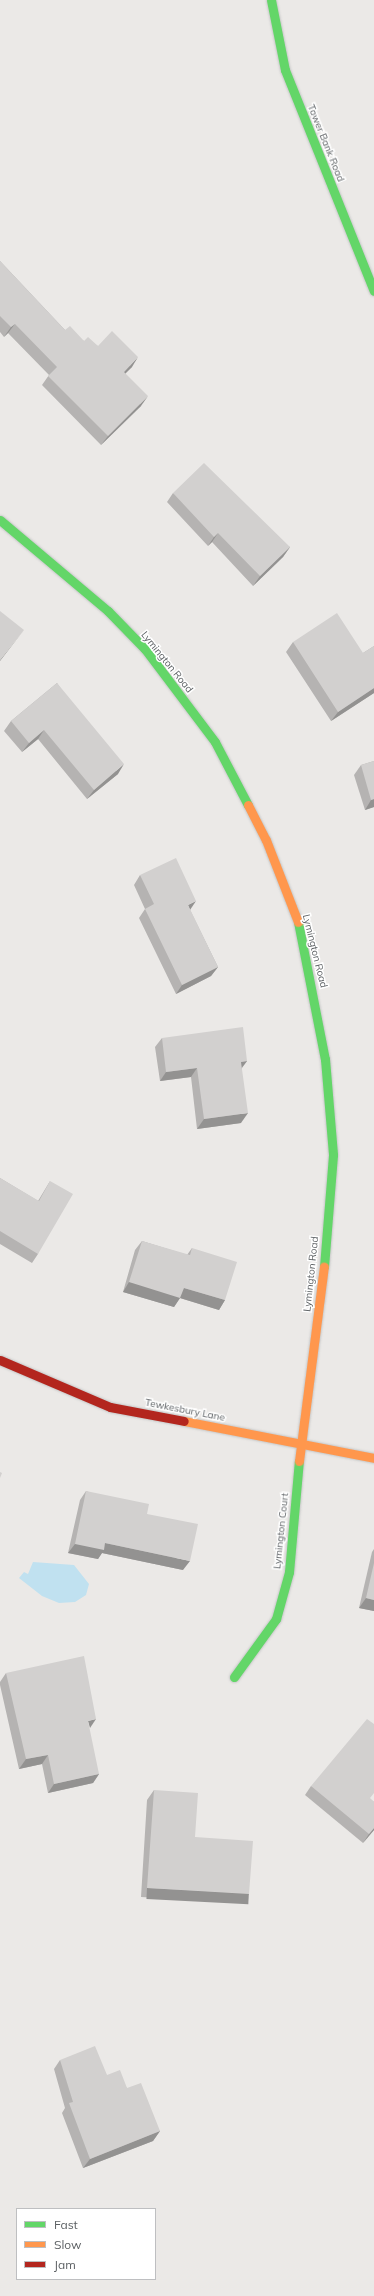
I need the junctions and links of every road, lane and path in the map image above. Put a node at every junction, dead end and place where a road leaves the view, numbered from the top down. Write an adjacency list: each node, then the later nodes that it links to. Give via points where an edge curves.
1 (271, 0): 2 (street, Tower Bank Road, via 285,70)
2 (374, 291)
3 (0, 520): 5 (street, Lymington Road, via 108,611 140,644 215,742 266,840 299,925 325,1059 333,1155 323,1279)
4 (0, 1360): 5 (street, Tewkesbury Lane, via 110,1407)
5 (301, 1444): 6 (street, Tewkesbury Lane); 7 (street, Lymington Court, via 289,1572 276,1619)
6 (374, 1458)
7 (234, 1677)

